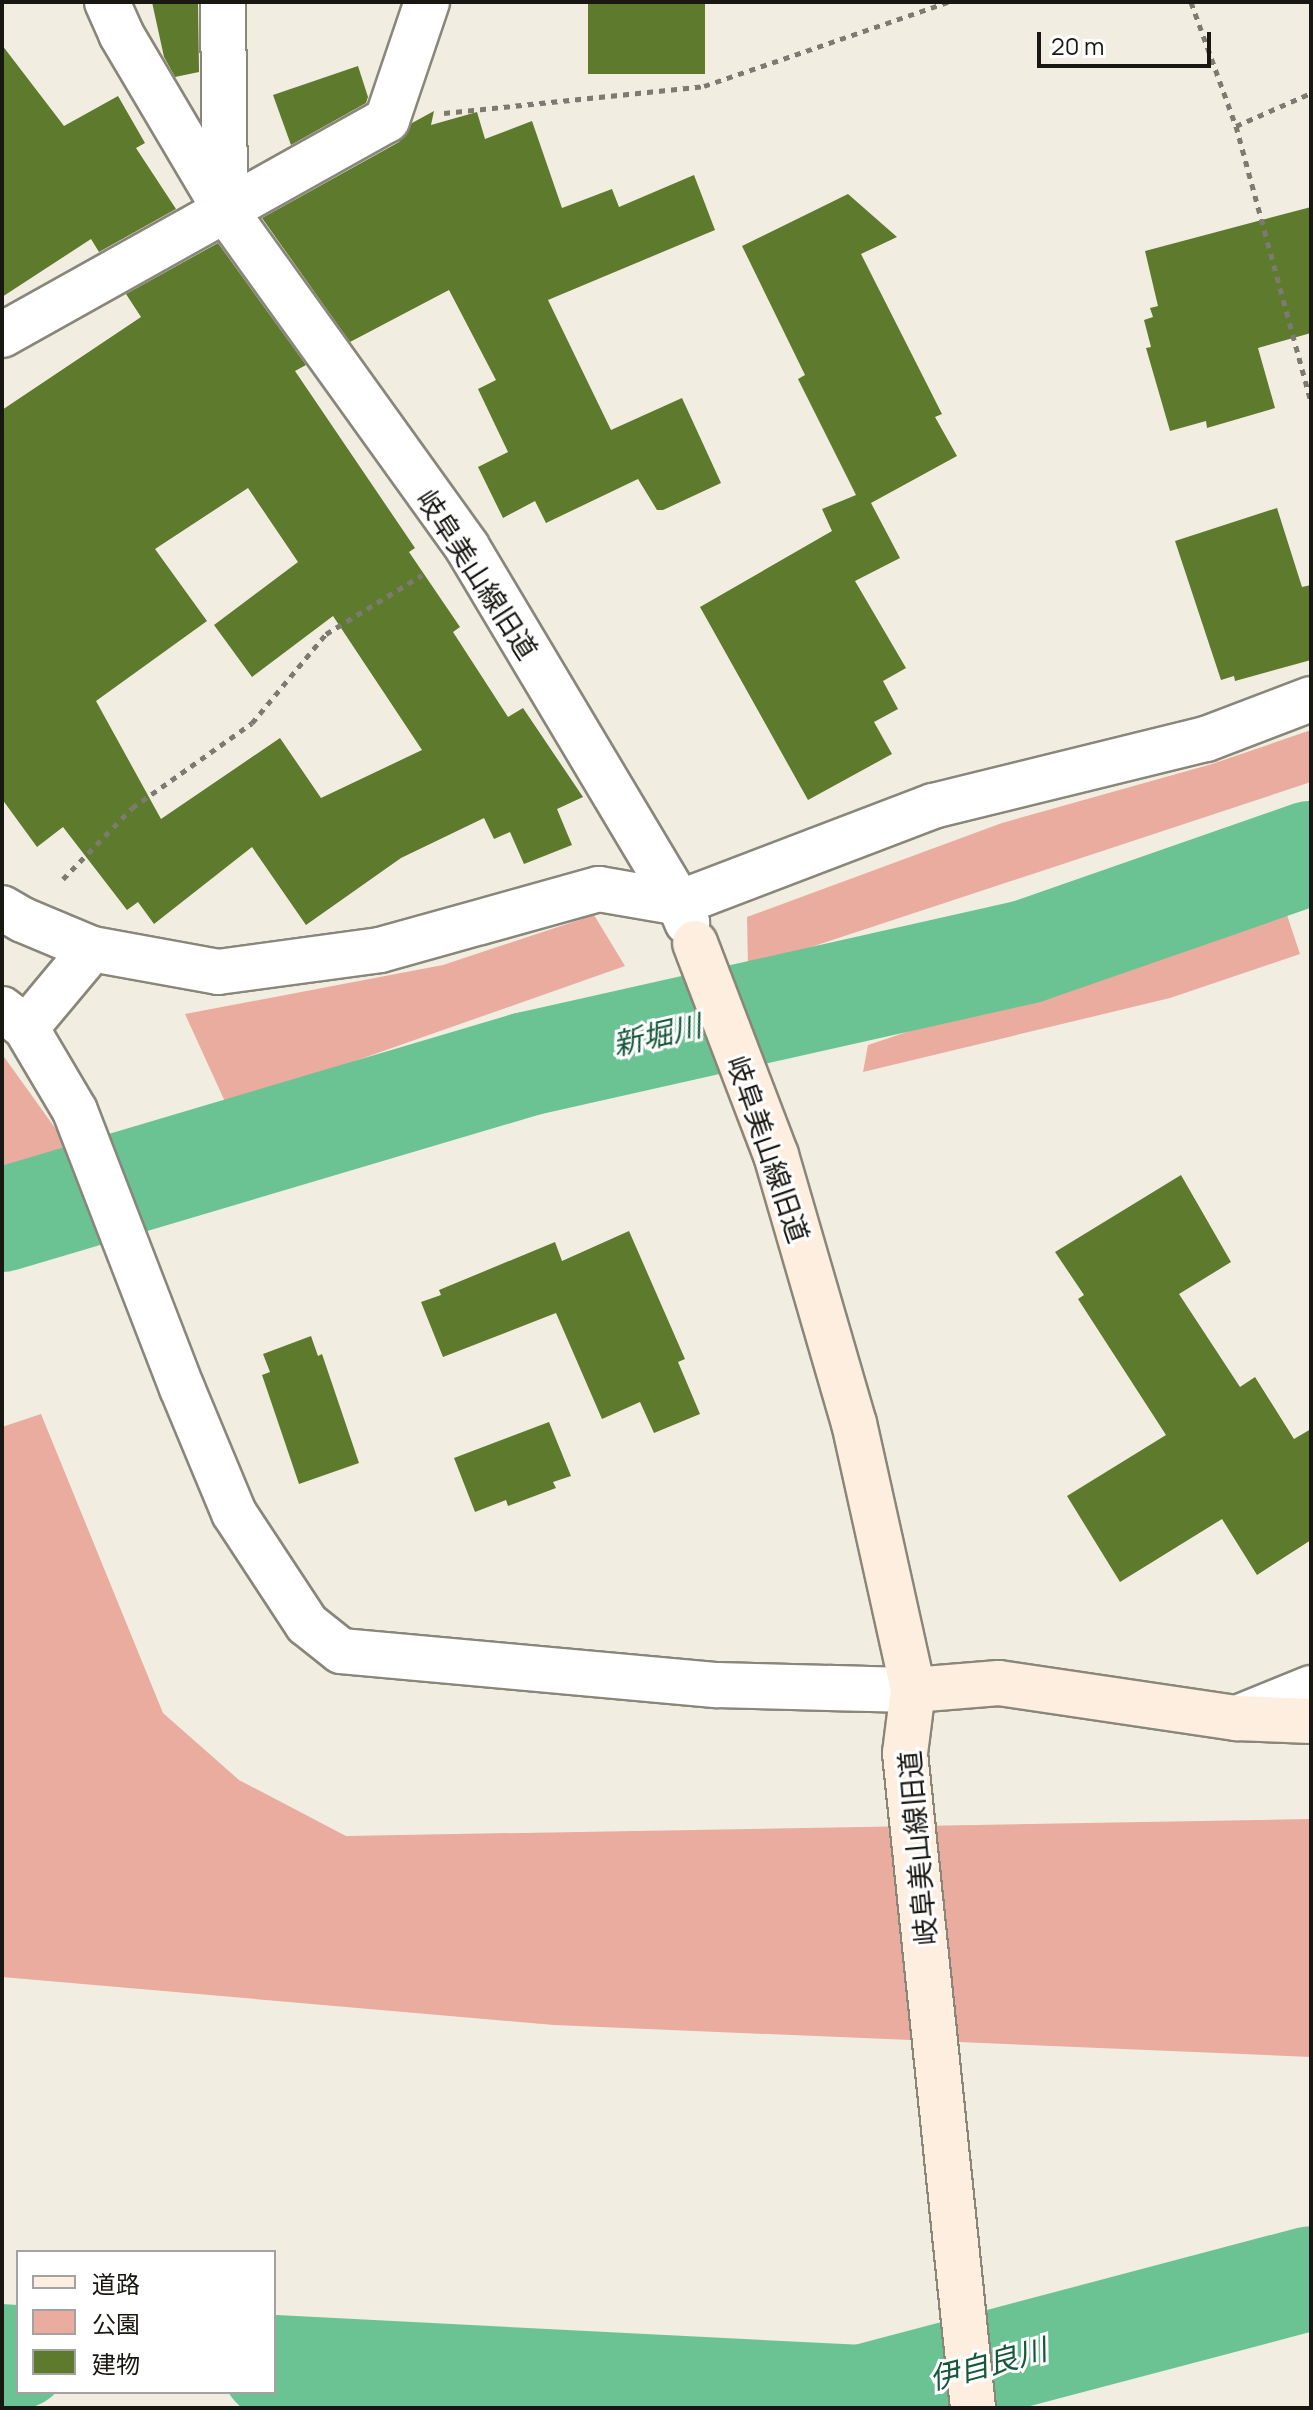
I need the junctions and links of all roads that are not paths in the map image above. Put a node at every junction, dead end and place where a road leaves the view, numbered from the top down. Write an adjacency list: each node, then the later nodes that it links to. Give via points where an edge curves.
1 (107, 2): 4 (street, 岐阜美山線旧道)
2 (223, 2): 4 (street)
3 (427, 2): 4 (street, via 387,120)
4 (225, 210): 5 (street); 7 (street, 岐阜美山線旧道, via 467,547)
5 (2, 335)
6 (1311, 699): 7 (street, via 1206,739 933,806)
7 (679, 903): 9 (street, via 599,889 380,950 218,972); 12 (street, 岐阜美山線旧道, via 776,1155 854,1423)
8 (12, 914): 9 (street)
9 (92, 949): 10 (street)
10 (14, 1018): 12 (street, via 75,1111 234,1513 307,1624 341,1651 717,1685)
11 (1311, 1688): 13 (street)
12 (913, 1690): 13 (street, via 999,1683); 15 (street, 岐阜美山線旧道, via 905,1753)
13 (1237, 1718): 14 (street)
14 (1311, 1721)
15 (973, 2408)

